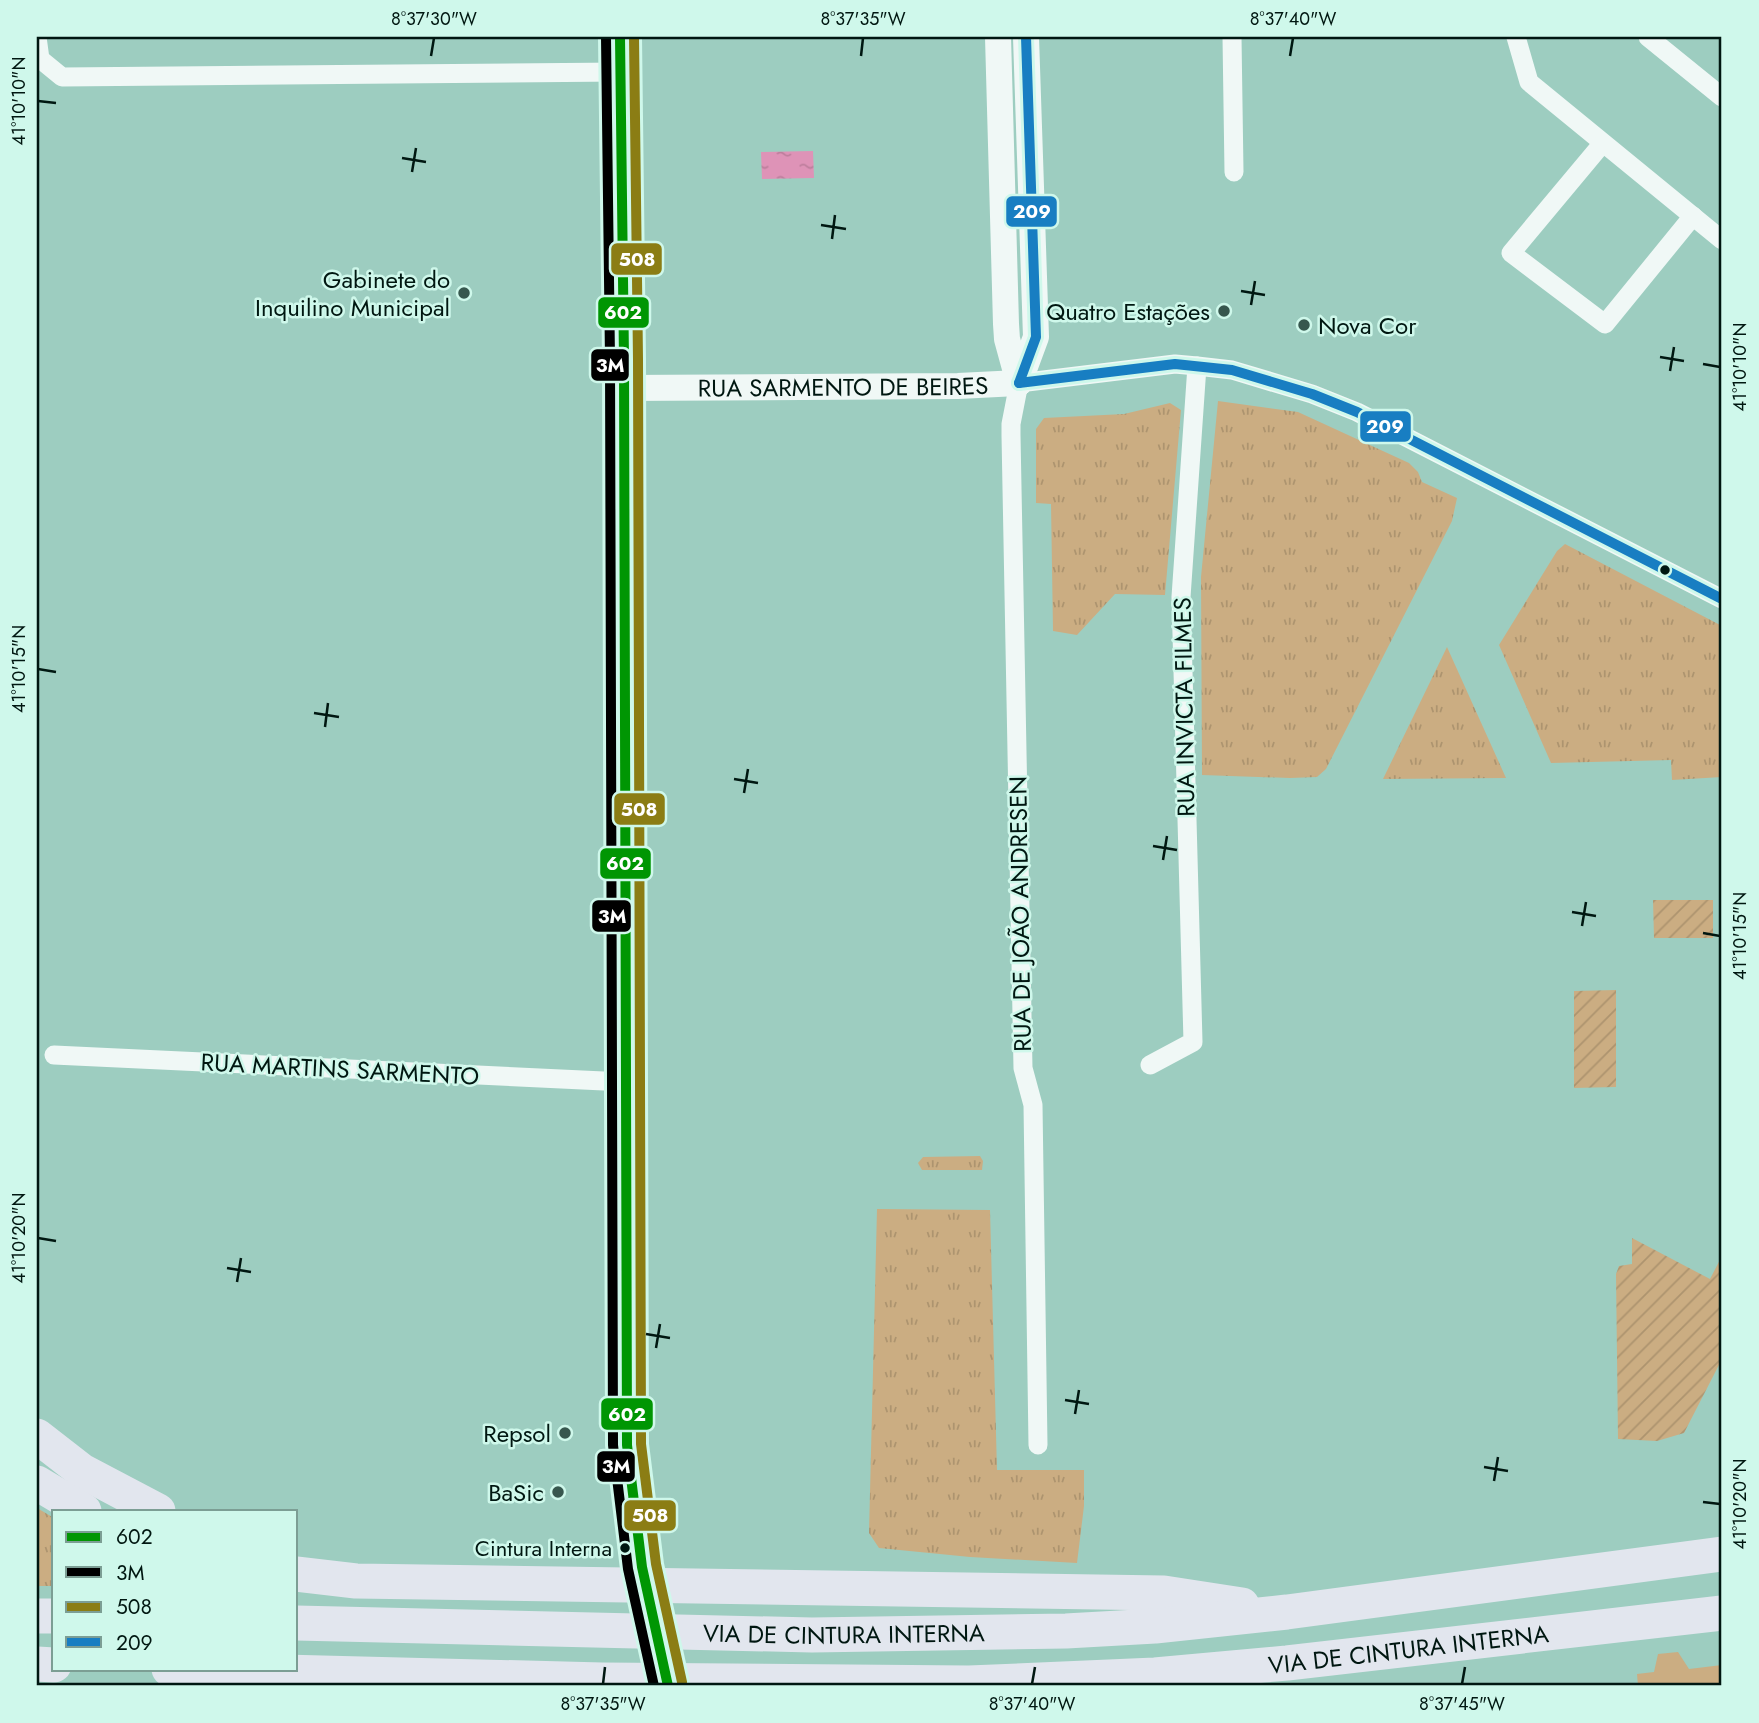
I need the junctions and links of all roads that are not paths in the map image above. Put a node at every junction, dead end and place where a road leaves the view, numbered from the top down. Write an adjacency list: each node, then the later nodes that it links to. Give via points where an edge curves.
1 (37, 37): 8 (street, via 40,59 62,77)
2 (620, 37): 8 (main road)
3 (998, 37): 15 (main road, via 1006,324)
4 (1026, 37): 15 (main road, via 1036,337)
5 (1232, 37): 11 (street)
6 (1516, 37): 10 (street, via 1529,82)
7 (1648, 37): 9 (street)
8 (620, 72): 16 (main road)
9 (1722, 97)
10 (1602, 144): 12 (street); 12 (street, via 1511,253 1605,324)
11 (1234, 172)
12 (1693, 216): 13 (street)
13 (1722, 240)
14 (1197, 366): 15 (street, RUA SARMENTO DE BEIRES, via 1175,364); 17 (street, RUA SARMENTO DE BEIRES, via 1232,370 1357,412); 19 (street, RUA INVICTA FILMES, via 1181,597 1193,1042)
15 (1019, 383): 16 (main road, RUA SARMENTO DE BEIRES); 22 (street, RUA DE JOÃO ANDRESEN, via 1011,435 1022,1043 1033,1105)
16 (624, 388): 20 (main road)
17 (1722, 599)
18 (54, 1055): 20 (street, RUA MARTINS SARMENTO)
19 (1150, 1065)
20 (625, 1082): 35 (main road, via 627,1445 635,1536)
21 (37, 1436): 25 (highway, via 82,1471)
22 (1038, 1445)
23 (37, 1483): 24 (highway)
24 (83, 1510)
25 (156, 1510)
26 (298, 1552): 29 (highway)
27 (1722, 1554): 30 (highway, VIA DE CINTURA INTERNA)
28 (298, 1574): 29 (highway, via 356,1581)
29 (478, 1583): 30 (highway, via 1164,1592)
30 (1287, 1612): 32 (highway, VIA DE CINTURA INTERNA, via 1053,1632 812,1635)
31 (1722, 1613): 34 (highway, VIA DE CINTURA INTERNA, via 1155,1675 968,1683)
32 (298, 1623)
33 (182, 1670): 34 (highway, VIA DE CINTURA INTERNA)
34 (314, 1680)
35 (668, 1686)

